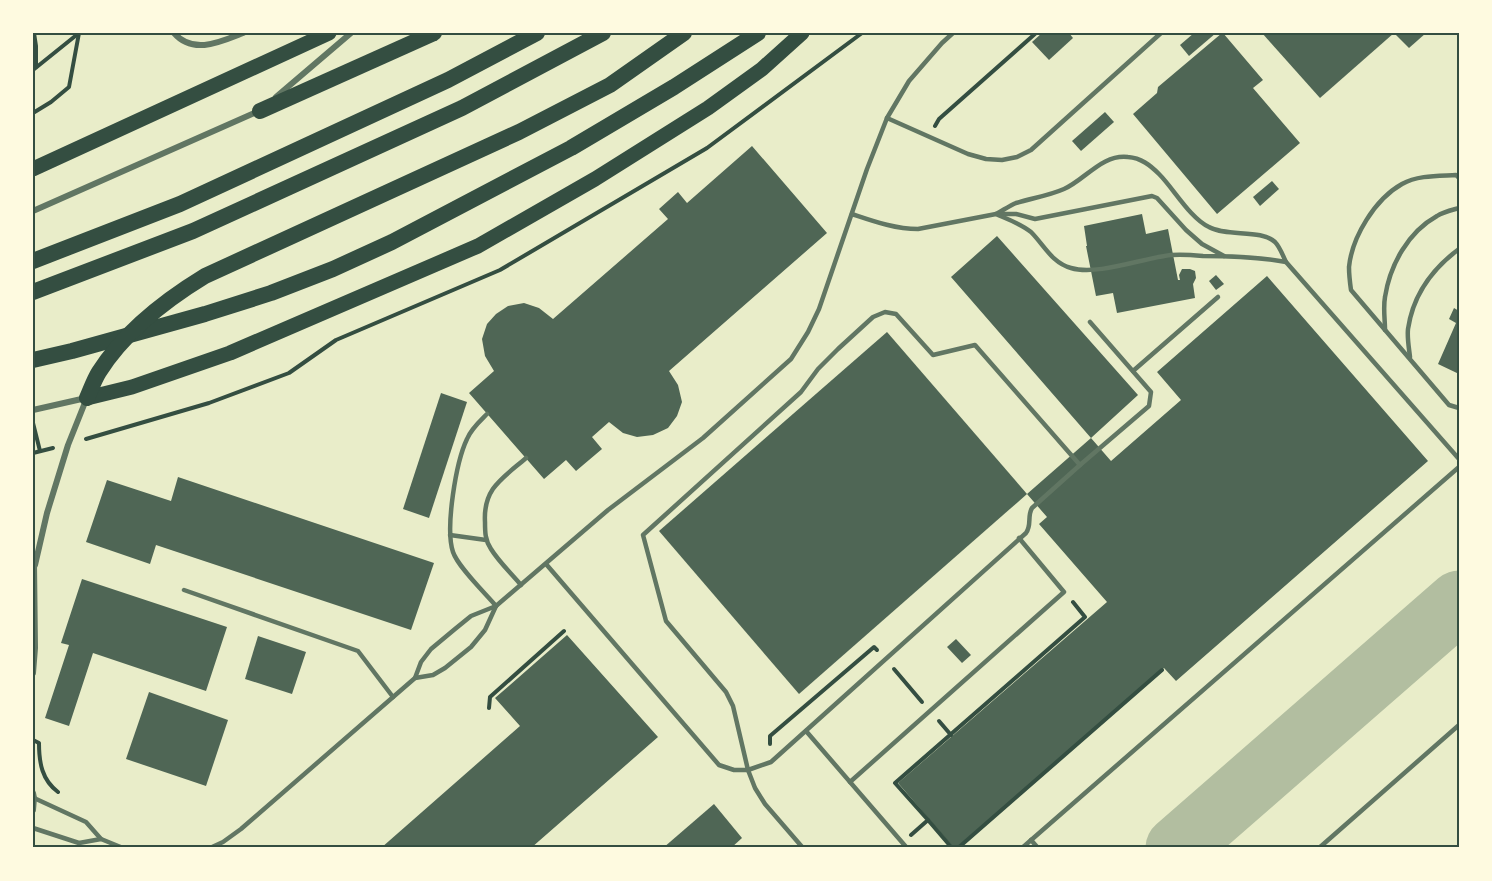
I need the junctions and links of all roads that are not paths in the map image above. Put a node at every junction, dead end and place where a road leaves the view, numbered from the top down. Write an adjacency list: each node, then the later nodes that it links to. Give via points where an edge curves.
1 (174, 33): 2 (street, via 196,46 216,44)
2 (243, 33)
3 (329, 33): 15 (main road)
4 (351, 33): 13 (street)
5 (434, 33): 13 (highway)
6 (537, 33): 23 (highway, via 448,80 180,204)
7 (603, 33): 25 (highway, via 462,108 193,231)
8 (684, 33): 32 (highway, via 610,85 519,132 205,276 175,294 128,335 98,374)
9 (758, 33): 30 (highway, via 571,148 333,269 205,314)
10 (802, 33): 32 (main road, via 762,69 708,108 478,246 230,353 132,387)
11 (953, 33): 14 (lane, via 909,81)
12 (1161, 33): 14 (lane, via 1031,150 1017,157 1002,160 968,154)
13 (260, 111): 18 (street)
14 (887, 118): 19 (lane)
15 (33, 169)
16 (1459, 178): 28 (lane, via 1426,177 1402,184 1383,198 1356,240 1349,267 1351,291)
17 (1459, 208): 28 (lane, via 1438,215 1419,229 1403,249 1385,298)
18 (33, 211)
19 (852, 214): 20 (lane, via 918,229); 44 (lane, via 819,309 791,359 703,438 608,510)
20 (996, 214): 22 (lane, via 1024,227 1050,256 1073,269 1091,270 1173,255); 22 (lane, via 1035,219 1152,196 1185,230); 24 (lane, via 1014,204 1068,187 1111,158 1123,156 1146,163 1207,227 1263,236 1275,242)
21 (1459, 249): 29 (lane, via 1442,261 1415,303 1408,331)
22 (1224, 256): 24 (lane)
23 (33, 261)
24 (1286, 262): 37 (lane)
25 (33, 292)
26 (1218, 297): 31 (lane)
27 (1090, 322): 31 (lane)
28 (1385, 330): 29 (lane)
29 (1410, 359): 33 (lane, via 1449,405)
30 (33, 360)
31 (1133, 370): 38 (lane, via 1151,392 1149,406)
32 (87, 398): 34 (street); 45 (street, via 46,513)
33 (1459, 408)
34 (33, 410)
35 (487, 414): 40 (lane, via 468,436 460,454)
36 (526, 458): 42 (lane, via 488,494 484,509)
37 (1459, 459)
38 (1080, 465): 41 (lane, via 1032,508 1029,527); 54 (lane, via 975,345 933,355 896,314 885,312 873,317 838,349 801,392 643,535 666,621 726,692)
39 (1459, 467): 60 (lane)
40 (450, 535): 42 (lane); 48 (lane, via 453,553)
41 (1019, 538): 53 (lane); 55 (lane, via 1064,592)
42 (486, 540): 46 (lane)
43 (33, 554): 45 (street)
44 (546, 564): 46 (lane); 54 (lane, via 719,765)
45 (35, 565): 49 (street)
46 (521, 585): 48 (lane)
47 (184, 590): 51 (lane, via 358,651)
48 (496, 606): 50 (lane, via 471,616 431,649); 50 (lane, via 485,630 471,647 433,675)
49 (33, 673)
50 (415, 678): 51 (lane)
51 (393, 697): 62 (lane, via 241,829)
52 (1459, 725): 67 (lane)
53 (806, 731): 54 (lane, via 771,762); 55 (lane)
54 (748, 770): 63 (lane, via 754,788)
55 (850, 782): 64 (lane)
56 (34, 796): 57 (street); 59 (lane, via 86,822)
57 (33, 810)
58 (33, 828): 59 (lane, via 79,843)
59 (101, 839): 61 (lane)
60 (1031, 840): 65 (lane); 66 (lane)
61 (123, 848)
62 (210, 848)
63 (803, 848)
64 (907, 848)
65 (1022, 848)
66 (1038, 848)
67 (1319, 848)

